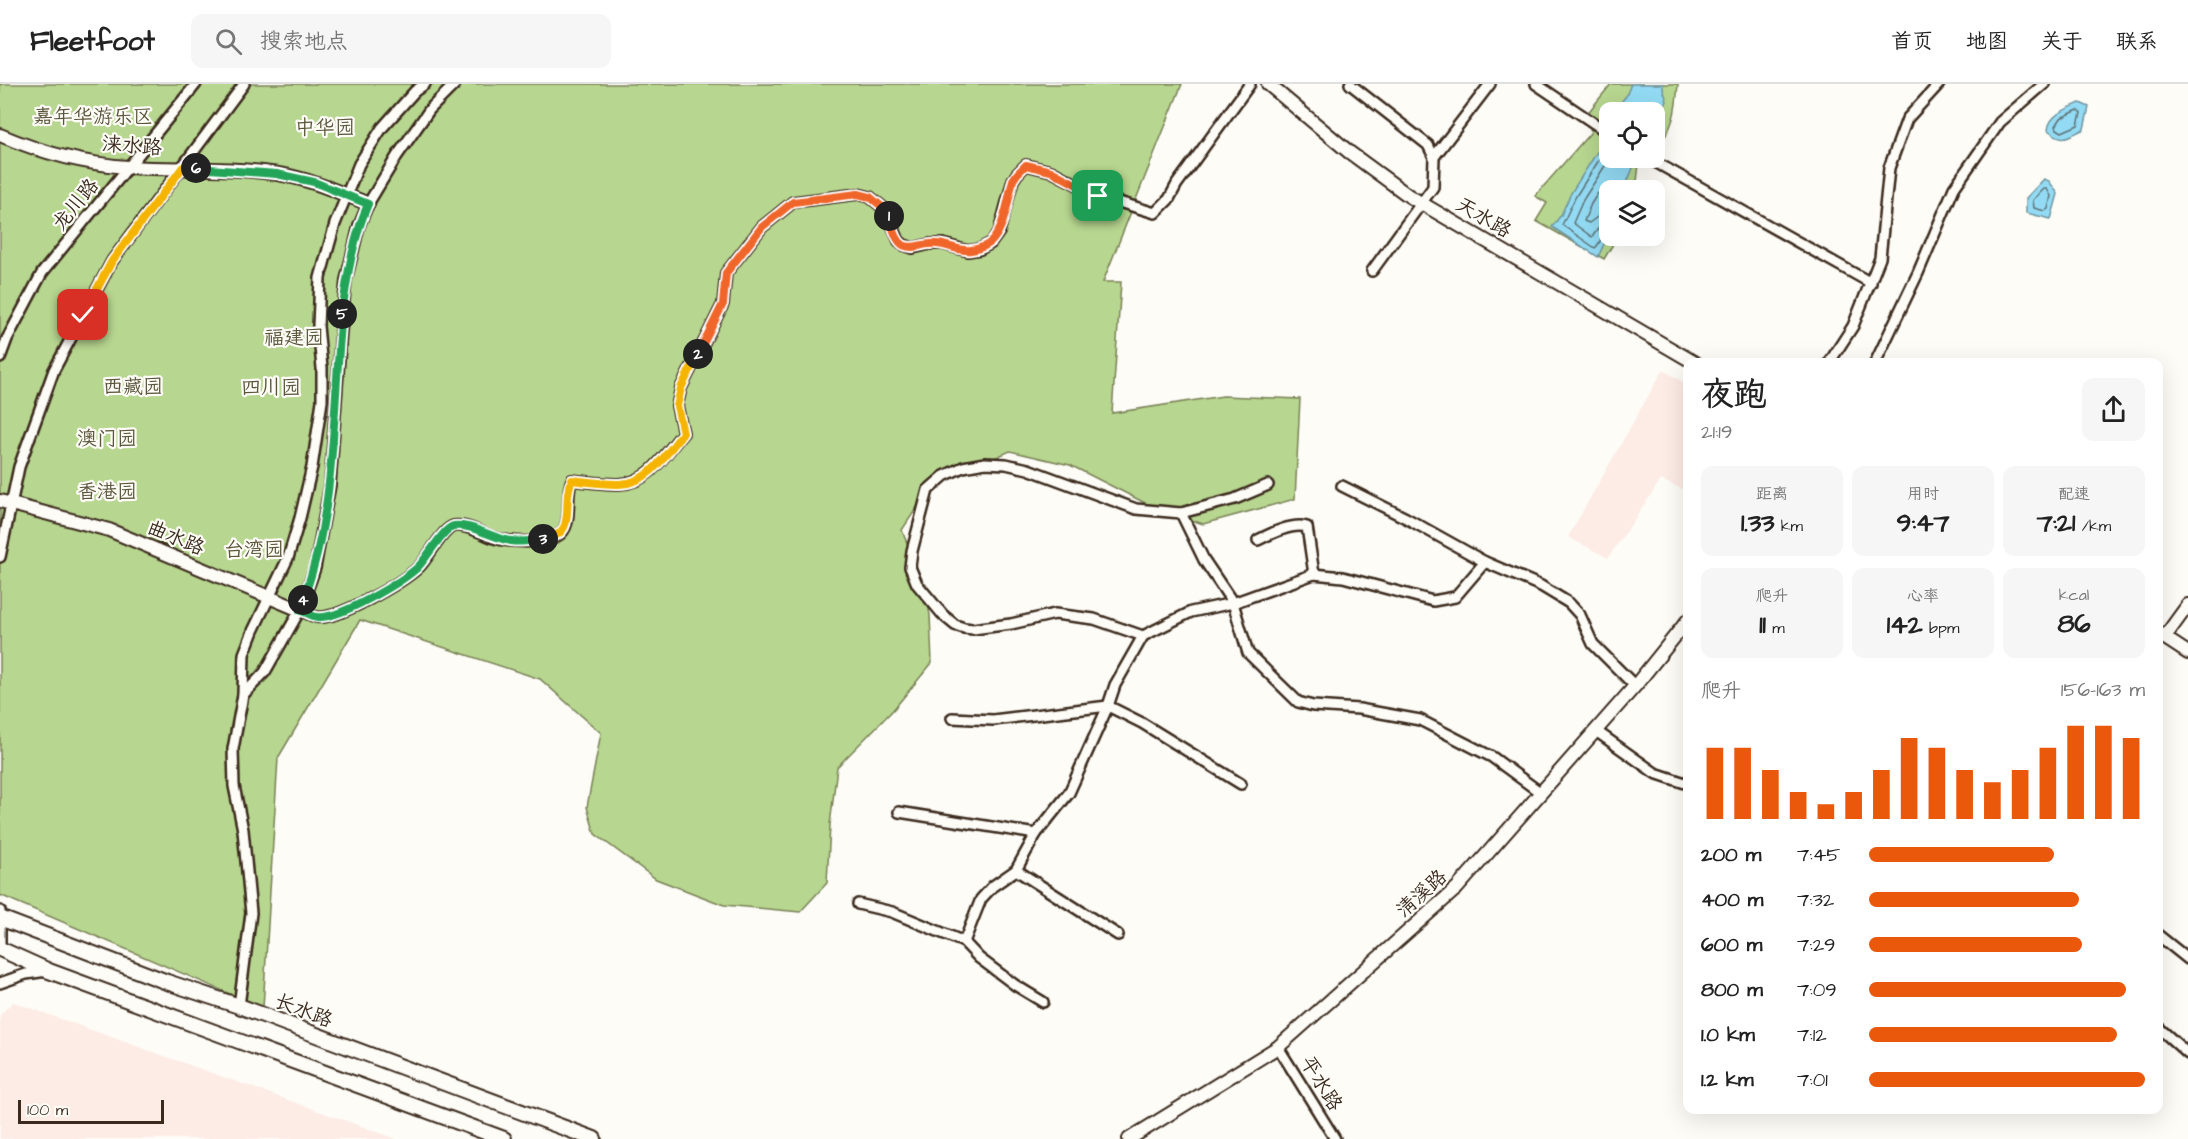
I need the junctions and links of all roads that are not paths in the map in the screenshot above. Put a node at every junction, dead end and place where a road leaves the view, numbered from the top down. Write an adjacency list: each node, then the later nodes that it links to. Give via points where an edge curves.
1 (196, 84): 15 (street, 龙川路)
2 (244, 84): 16 (street)
3 (425, 84): 18 (street, via 382,128 359,164)
4 (455, 84): 20 (street, via 424,118)
5 (1250, 84): 38 (street, via 1155,213 1098,196 1051,171 1026,165 1013,180 999,232 991,243 968,251 937,244 913,248 904,245 886,210 870,197 858,194 793,202 762,227 726,273 723,304 681,388 677,406 683,433 646,475 621,485 572,480 567,519 558,536 513,542 452,526 417,568 374,596 333,616 316,617)
6 (1269, 84): 19 (street, 天水路, via 1348,152)
7 (1350, 84): 14 (street, via 1428,145)
8 (1490, 84): 14 (street)
9 (1536, 84): 12 (street)
10 (1939, 84): 22 (street, via 1907,119 1889,168 1880,258)
11 (2044, 84): 26 (street, via 2000,122 1954,188)
12 (1599, 128)
13 (0, 135): 15 (street, 涞水路, via 28,147)
14 (1434, 157): 19 (street, via 1433,187)
15 (128, 166): 16 (street, 涞水路); 23 (street, 龙川路, via 42,273)
16 (183, 167): 18 (street, 涞水路, via 277,174 314,182); 29 (street, via 112,261 54,370)
17 (1665, 167): 22 (street)
18 (346, 195): 20 (street, 涞水路); 35 (street, via 320,278 322,401 312,467 290,550)
19 (1422, 203): 21 (street); 24 (street, 天水路)
20 (368, 204): 38 (street, via 346,280 330,485 315,568)
21 (1372, 271)
22 (1871, 282): 25 (street, via 1853,326)
23 (0, 358)
24 (1686, 358)
25 (1832, 358)
26 (1877, 358)
27 (1268, 485): 30 (street, via 1235,499)
28 (1342, 486): 33 (street)
29 (5, 502): 32 (street); 35 (street, 曲水路, via 109,530)
30 (1181, 513): 36 (street, via 1204,560); 41 (street, via 1136,509 1006,464 963,467 928,490 910,567 917,584 955,625 973,629 1055,614 1094,619)
31 (1258, 540): 34 (street, via 1301,525 1307,527)
32 (0, 557)
33 (1485, 562): 34 (street, via 1455,597 1433,601 1343,577); 44 (street, via 1569,603 1580,615 1593,644)
34 (1314, 574): 36 (street)
35 (269, 597): 38 (street, 曲水路); 45 (street, via 244,654)
36 (1233, 603): 41 (street, via 1191,612); 51 (street, via 1248,653 1298,702 1420,720 1492,757)
37 (2188, 604): 40 (street)
38 (300, 610): 45 (street, via 265,672)
39 (1683, 626): 44 (street, 清溪路)
40 (2163, 635)
41 (1143, 636): 46 (street, via 1115,685)
42 (2163, 640): 43 (street)
43 (2188, 653)
44 (1635, 686): 48 (street, 清溪路)
45 (243, 695): 65 (street, via 233,748 234,786 243,830 251,913)
46 (1108, 706): 47 (street, via 993,720); 50 (street); 53 (street, via 1069,794)
47 (952, 718)
48 (1596, 731): 49 (street, via 1655,773); 51 (street, 清溪路)
49 (1683, 782)
50 (1241, 784)
51 (1541, 793): 67 (street, 清溪路, via 1457,888)
52 (898, 812): 53 (street)
53 (1036, 834): 54 (street)
54 (1016, 870): 57 (street); 59 (street, via 981,899)
55 (858, 904): 59 (street, via 892,912)
56 (0, 916): 60 (street); 65 (main road, 长水路)
57 (1118, 935)
58 (2163, 939): 61 (street)
59 (964, 942): 64 (street, via 979,958)
60 (0, 948): 62 (main road)
61 (2188, 959)
62 (49, 970): 63 (street); 69 (main road)
63 (0, 983)
64 (1043, 1002)
65 (239, 1006): 70 (main road, 长水路)
66 (2163, 1032): 68 (street)
67 (1278, 1047): 71 (street, 清溪路); 72 (street, 平水路)
68 (2188, 1054)
69 (504, 1139)
70 (594, 1139)
71 (1129, 1139)
72 (1335, 1139)

